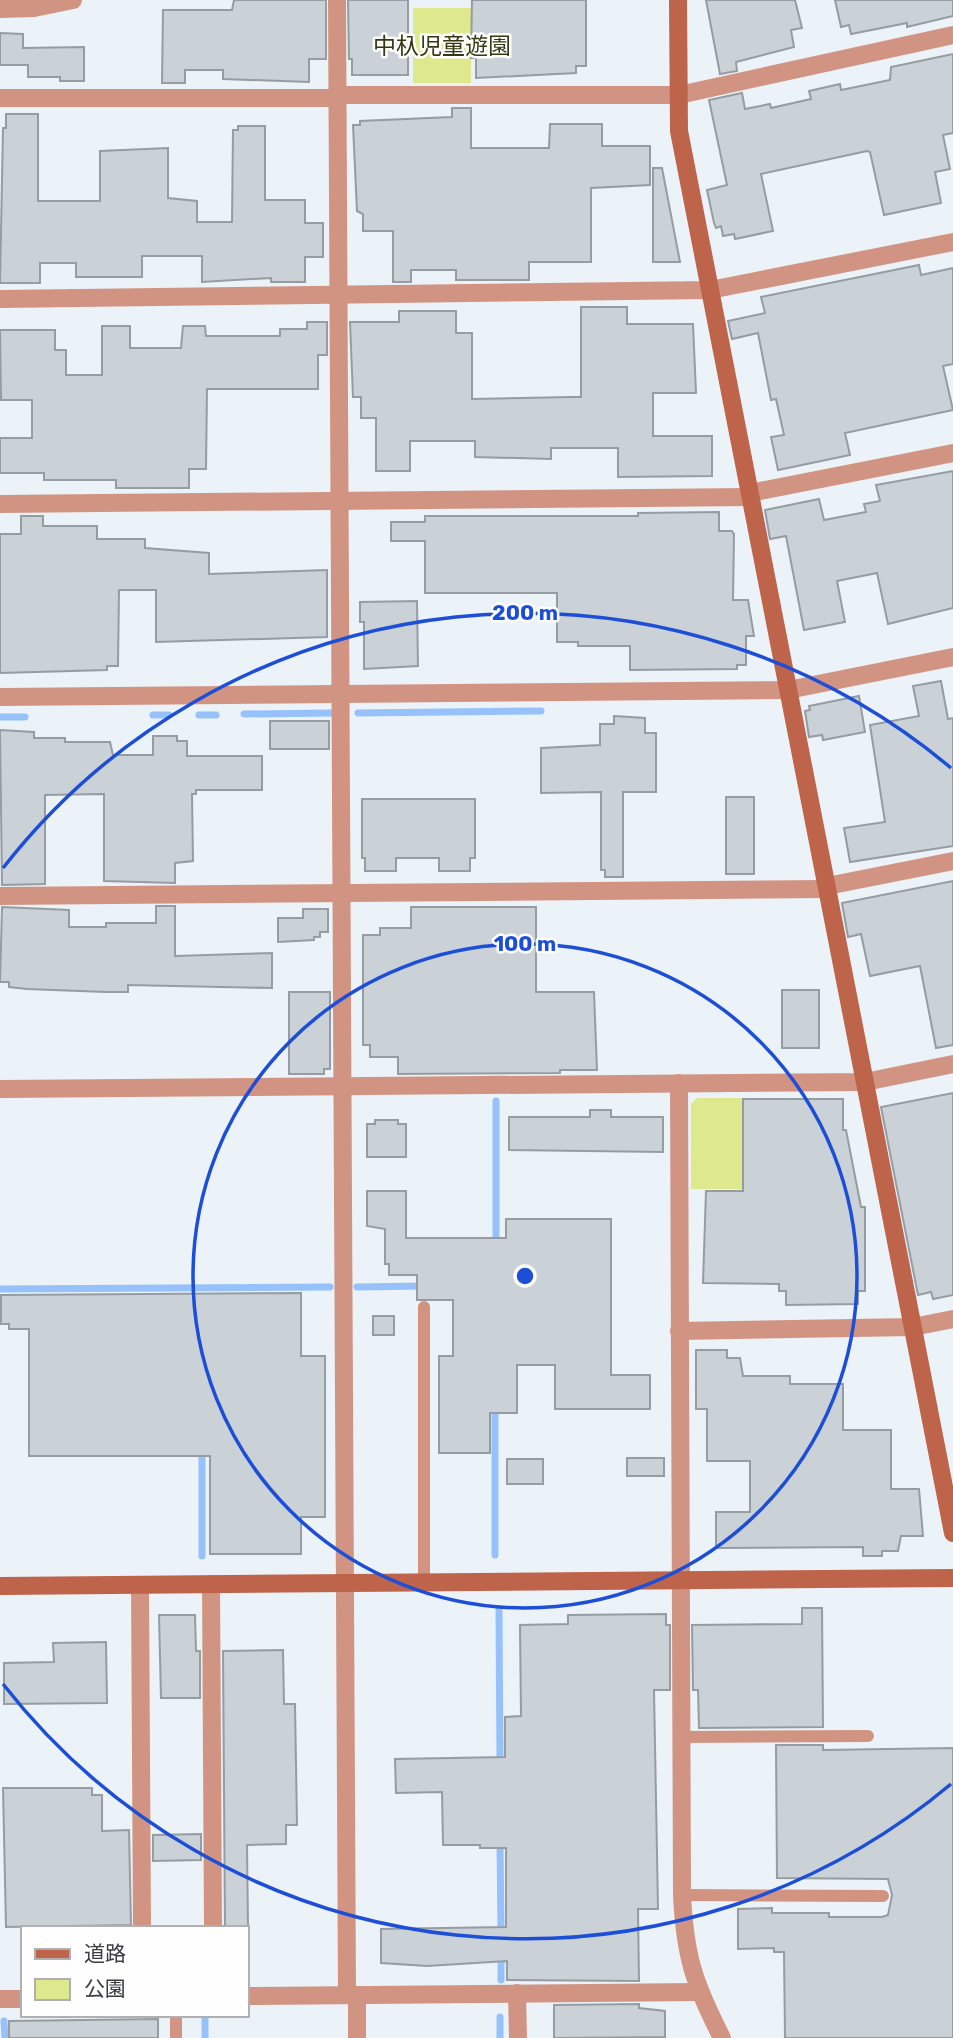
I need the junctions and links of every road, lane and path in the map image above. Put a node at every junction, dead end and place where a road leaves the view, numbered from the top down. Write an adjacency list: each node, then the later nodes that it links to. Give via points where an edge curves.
1 (74, 0): 4 (street)
2 (337, 0): 7 (street)
3 (678, 0): 6 (street)
4 (0, 9)
5 (953, 35): 6 (street)
6 (679, 96): 7 (street); 10 (street, via 679,131)
7 (337, 97): 8 (street); 11 (street)
8 (0, 98)
9 (953, 242): 10 (street)
10 (710, 290): 11 (street); 14 (street)
11 (338, 295): 12 (street); 15 (street)
12 (0, 299)
13 (953, 453): 14 (street)
14 (750, 495): 15 (street); 18 (street)
15 (339, 501): 16 (street); 19 (street)
16 (0, 504)
17 (953, 657): 18 (street)
18 (788, 690): 19 (street); 22 (street)
19 (340, 694): 20 (street); 23 (street)
20 (0, 697)
21 (953, 861): 22 (street)
22 (827, 888): 23 (street); 26 (street)
23 (341, 893): 24 (street); 28 (street)
24 (0, 896)
25 (953, 1064): 26 (street)
26 (865, 1082): 27 (street); 32 (street)
27 (679, 1083): 28 (street); 33 (street)
28 (342, 1086): 29 (street); 37 (street)
29 (0, 1089)
30 (424, 1307): 38 (lane)
31 (953, 1319): 32 (street)
32 (913, 1327): 33 (street); 34 (street)
33 (679, 1331): 36 (street)
34 (953, 1533)
35 (953, 1578): 36 (street)
36 (680, 1580): 38 (street); 43 (street)
37 (344, 1583): 38 (street); 39 (street); 50 (street)
38 (424, 1583)
39 (211, 1584): 40 (street); 47 (street)
40 (140, 1585): 41 (street); 46 (street)
41 (0, 1586)
42 (868, 1736): 43 (lane)
43 (681, 1737): 44 (street)
44 (682, 1895): 45 (lane); 48 (street, via 684,1944)
45 (883, 1896)
46 (142, 1926)
47 (213, 1926)
48 (698, 1992): 49 (street); 58 (street)
49 (517, 1993): 50 (street); 57 (street)
50 (352, 1995): 51 (street); 56 (street)
51 (248, 1996)
52 (0, 1999): 53 (street)
53 (21, 1999)
54 (176, 2017): 55 (lane)
55 (176, 2038)
56 (358, 2038)
57 (518, 2038)
58 (722, 2038)

